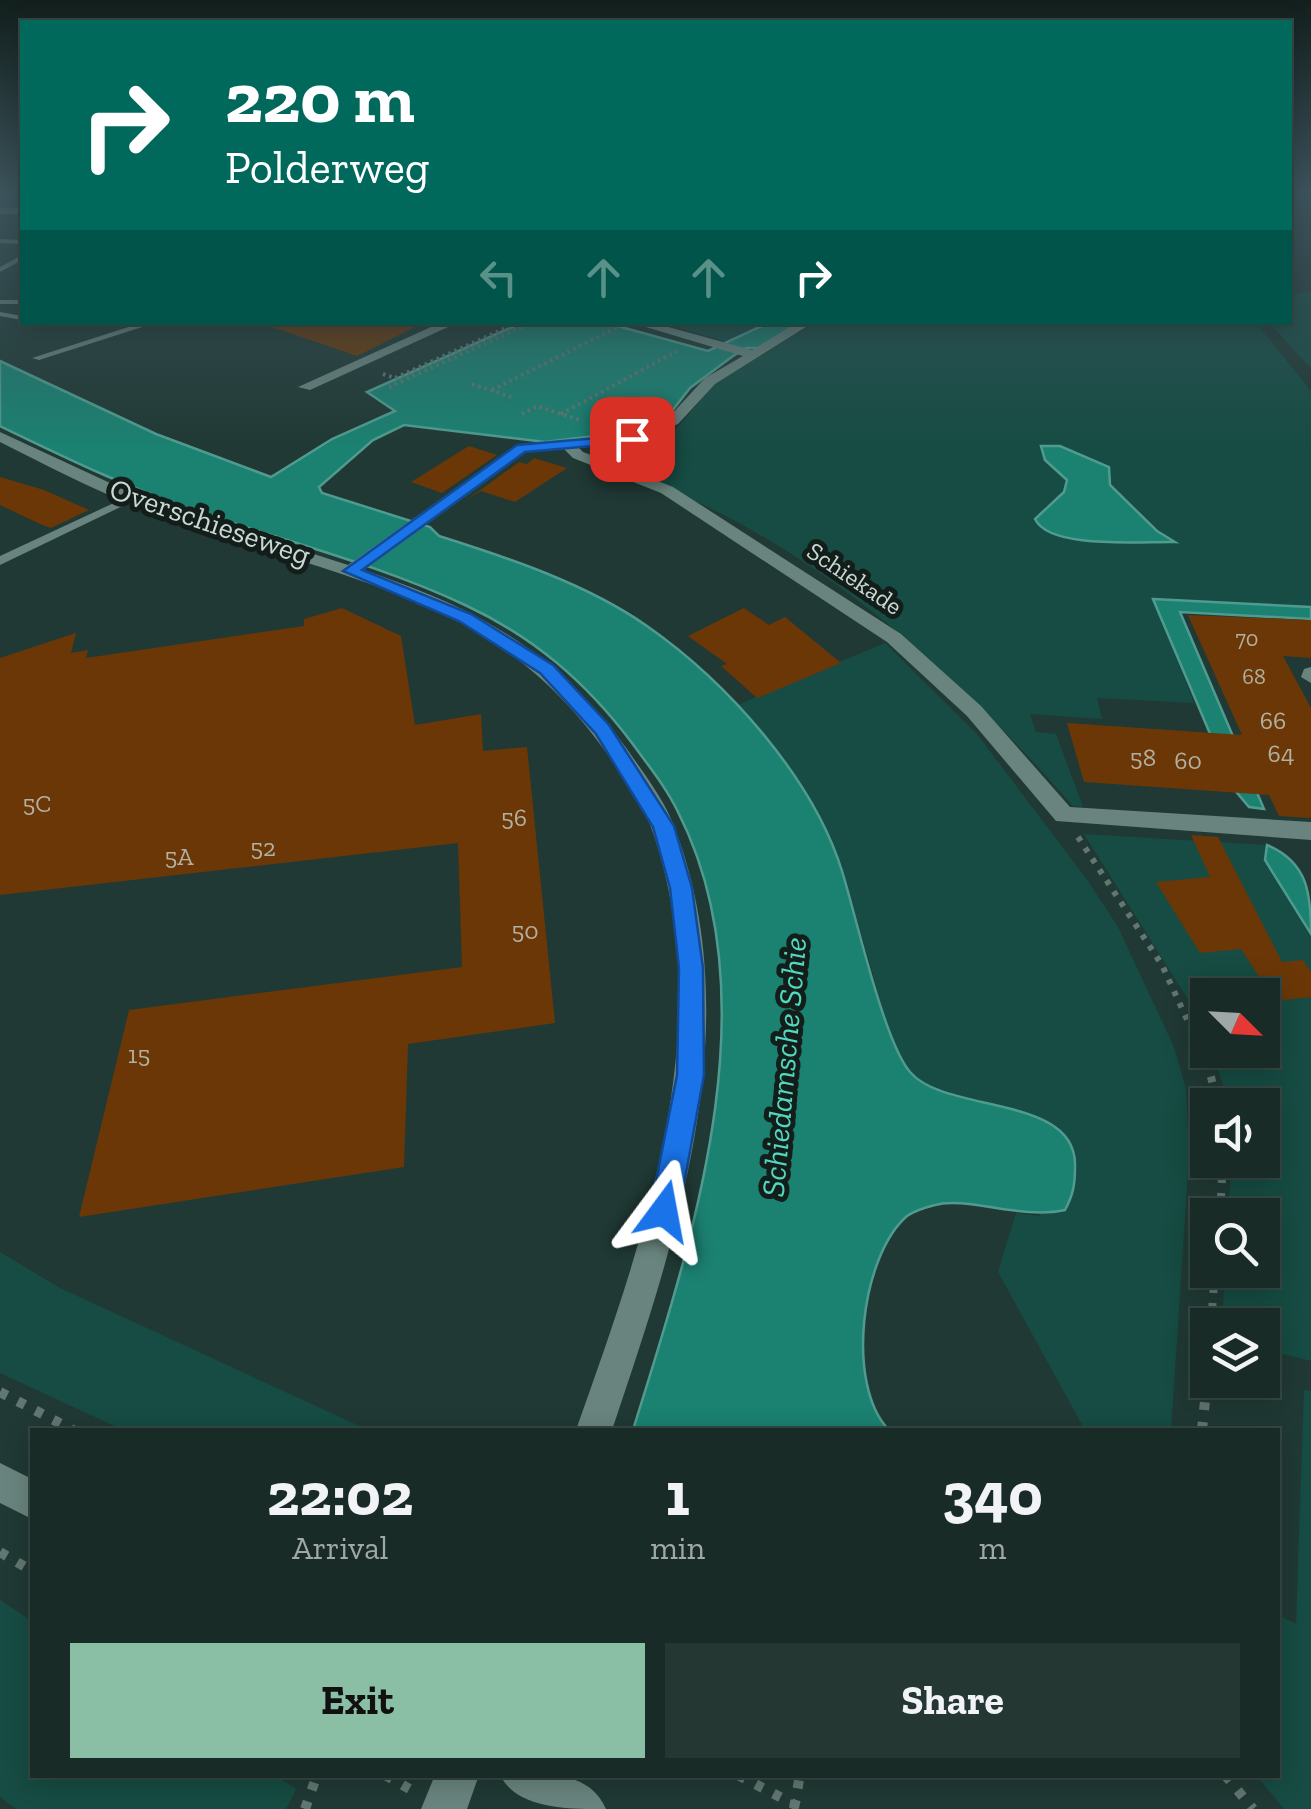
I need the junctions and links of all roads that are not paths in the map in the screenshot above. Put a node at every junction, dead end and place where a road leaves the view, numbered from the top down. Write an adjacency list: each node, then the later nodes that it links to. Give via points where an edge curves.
1 (144, 325): 6 (lane)
2 (447, 325): 7 (street)
3 (632, 325): 5 (street)
4 (802, 325): 5 (street)
5 (749, 354): 9 (street, via 710,381 673,422 632,439)
6 (36, 358)
7 (305, 387)
8 (0, 436): 10 (street, Overschieseweg)
9 (570, 447): 12 (street, via 522,448); 13 (street, Schiekade, via 667,490 894,638 974,712 1064,815)
10 (131, 498): 11 (lane); 12 (street, Overschieseweg)
11 (0, 560)
12 (355, 568): 14 (street, Overschieseweg, via 465,617 546,669 602,729 650,801 681,888 691,968 688,1092 668,1198)
13 (1311, 832)
14 (595, 1428)
15 (0, 1482): 16 (street)
16 (30, 1499)
17 (456, 1778): 19 (street)
18 (527, 1778): 20 (street)
19 (444, 1809)
20 (583, 1809)

